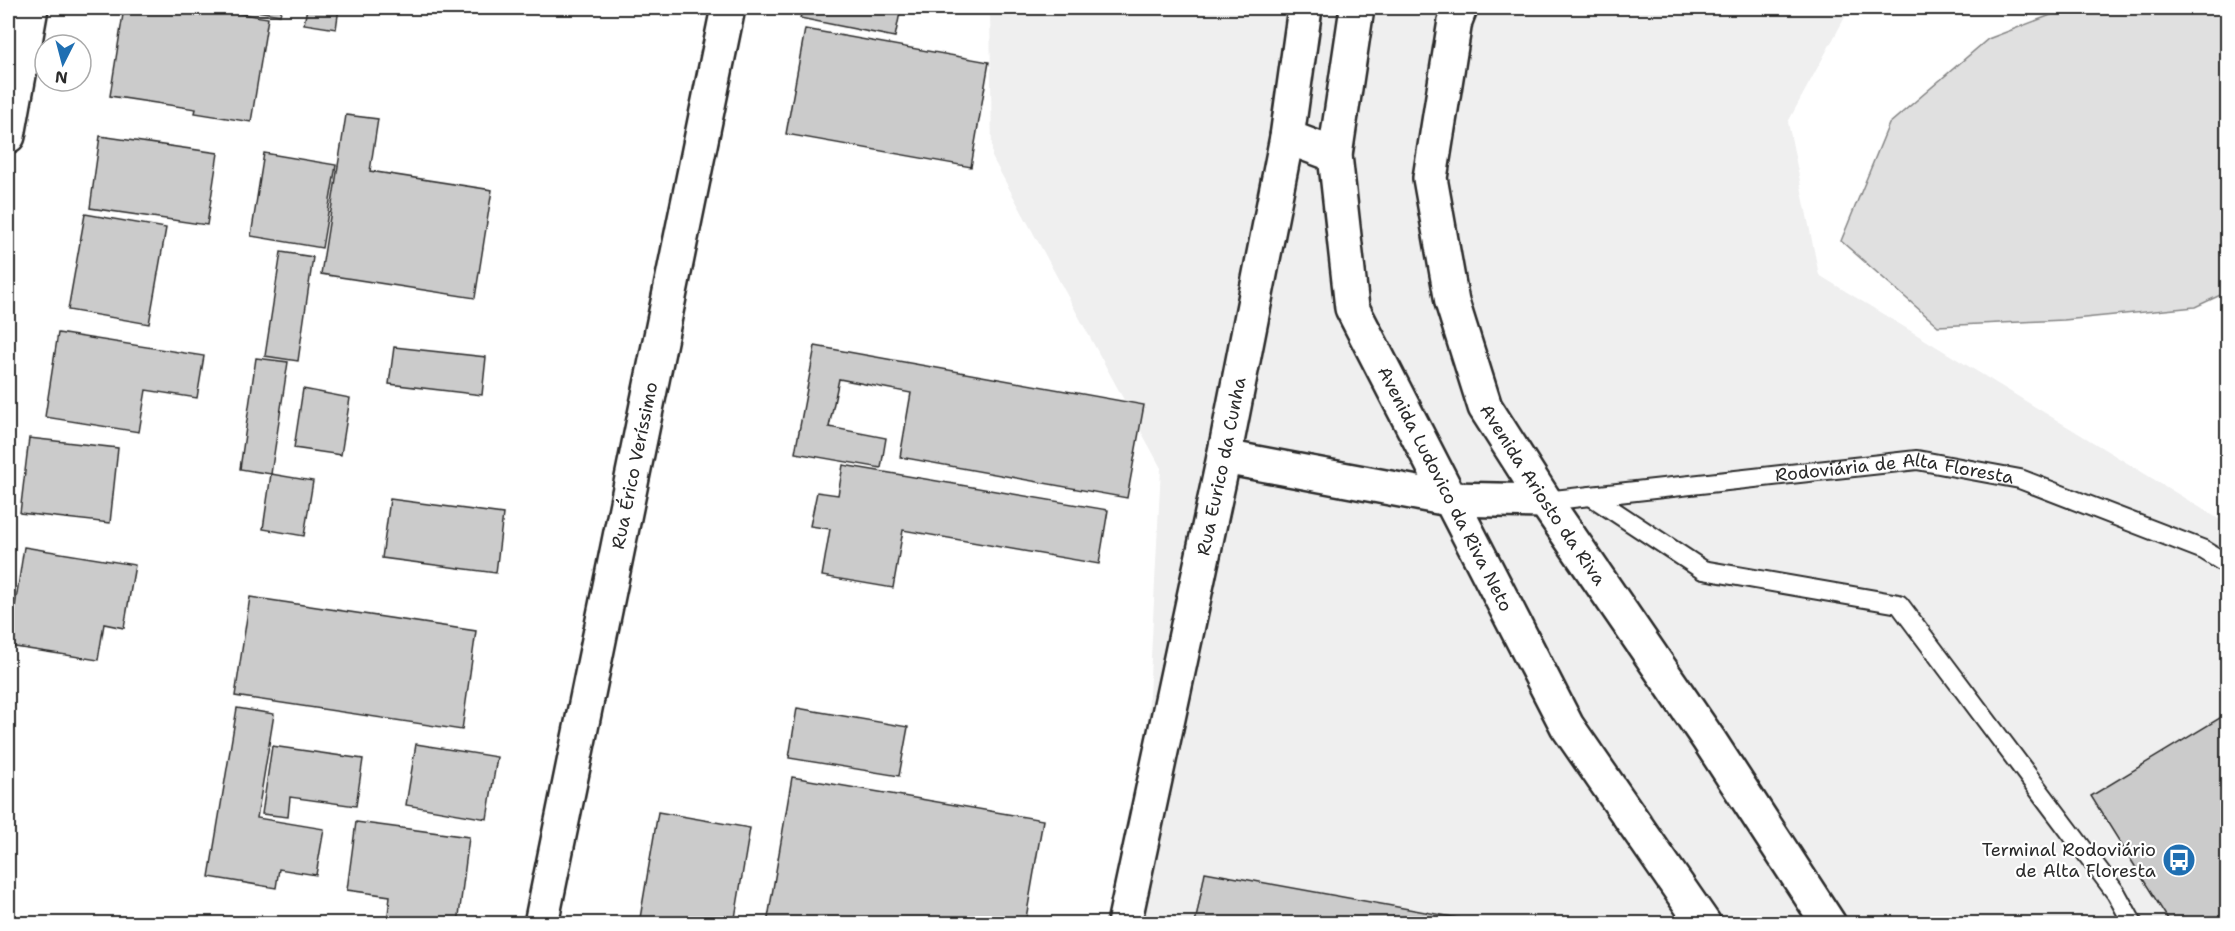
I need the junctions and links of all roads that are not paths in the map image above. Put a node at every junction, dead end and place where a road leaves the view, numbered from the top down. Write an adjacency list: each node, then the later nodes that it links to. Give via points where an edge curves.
1 (31, 8): 6 (street)
2 (728, 8): 14 (street, Rua Érico Veríssimo)
3 (1305, 8): 7 (street, Rua Eurico da Cunha)
4 (1357, 8): 8 (street, Avenida Ludovico da Riva Neto)
5 (1460, 8): 12 (street, Avenida Ariosto da Riva, via 1430,178 1452,302 1485,407)
6 (8, 136)
7 (1287, 136): 8 (street); 9 (street, Rua Eurico da Cunha)
8 (1335, 155): 11 (street, Avenida Ludovico da Riva Neto, via 1352,308)
9 (1224, 457): 11 (street); 15 (street, Rua Eurico da Cunha)
10 (1591, 496): 12 (lane, Rodoviária de Alta Floresta); 13 (lane, Rodoviária de Alta Floresta, via 1917,460 2020,478 2204,550); 18 (lane, via 1703,570 1899,604 2116,893)
11 (1449, 499): 12 (street); 16 (street, Avenida Ludovico da Riva Neto, via 1567,726)
12 (1545, 501): 17 (street, Avenida Ariosto da Riva)
13 (2228, 565)
14 (541, 924)
15 (1124, 924)
16 (1704, 924)
17 (1829, 924)
18 (2133, 924)

